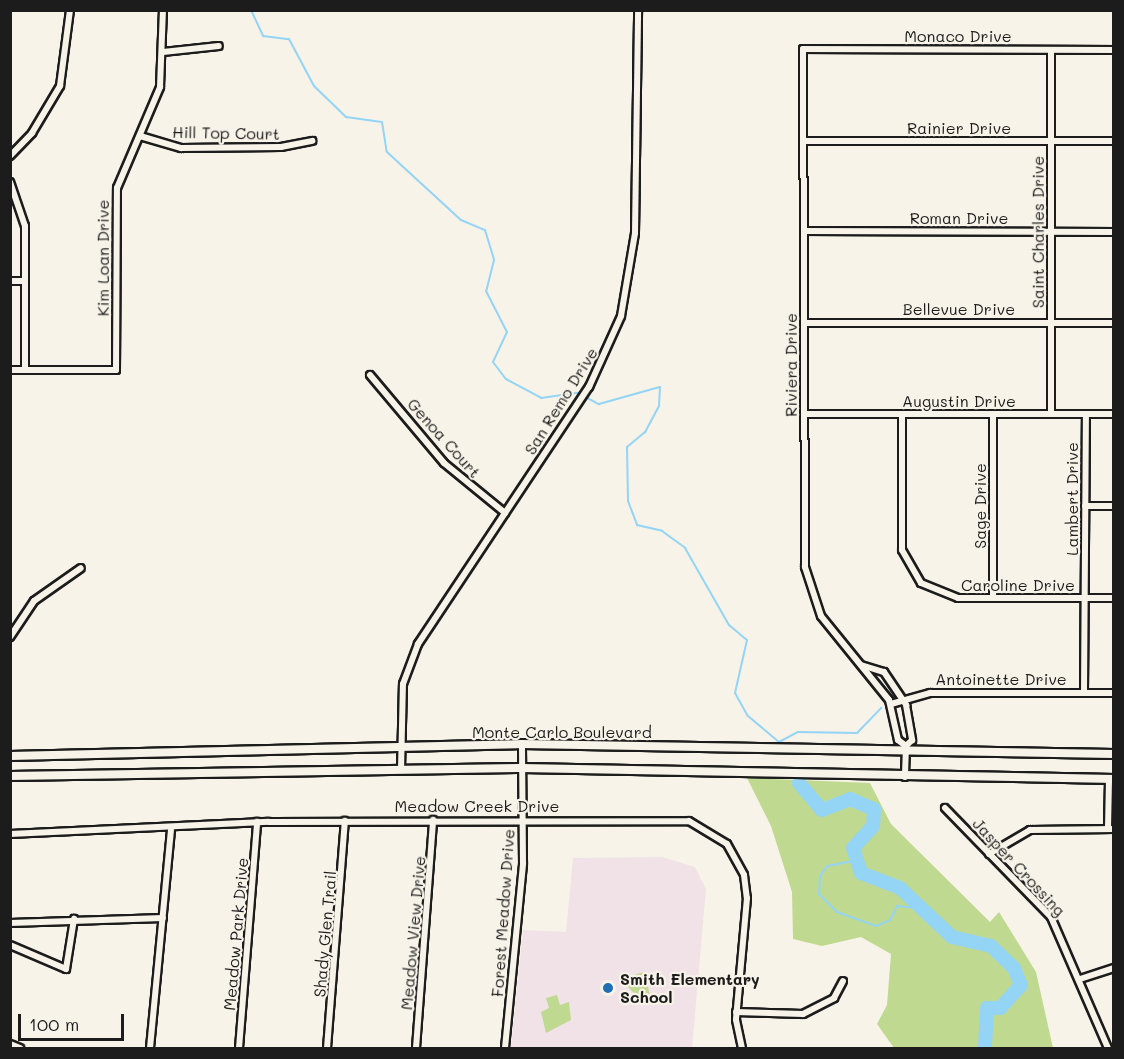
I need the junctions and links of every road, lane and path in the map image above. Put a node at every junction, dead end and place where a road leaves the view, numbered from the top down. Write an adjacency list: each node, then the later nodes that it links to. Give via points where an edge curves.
1 (70, 10): 14 (street, via 60,86 36,128)
2 (163, 10): 8 (street, Kim Loan Drive)
3 (638, 10): 35 (street, San Remo Drive, via 631,271 617,329 589,387)
4 (219, 46): 8 (street)
5 (803, 49): 6 (street, Monaco Drive); 11 (street, Riviera Drive)
6 (1051, 50): 7 (street, Monaco Drive); 13 (street, Saint Charles Drive)
7 (1113, 50)
8 (163, 52): 9 (street, Kim Loan Drive, via 160,87)
9 (140, 136): 10 (street, Hill Top Court, via 181,148 281,147); 25 (street, Kim Loan Drive, via 117,188 116,370)
10 (312, 141)
11 (804, 141): 13 (street, Rainier Drive); 16 (street, Riviera Drive)
12 (1113, 141): 13 (street, Rainier Drive)
13 (1052, 142): 17 (street, Saint Charles Drive)
14 (10, 156)
15 (10, 182): 20 (street, via 24,215)
16 (805, 231): 17 (street, Roman Drive); 21 (street, Riviera Drive)
17 (1052, 232): 18 (street, Roman Drive); 22 (street, Saint Charles Drive)
18 (1113, 232)
19 (10, 281): 20 (street)
20 (25, 281): 25 (street)
21 (805, 323): 22 (street, Bellevue Drive); 27 (street, Riviera Drive)
22 (1052, 323): 23 (street, Bellevue Drive); 30 (street, Saint Charles Drive)
23 (1113, 323)
24 (10, 370): 25 (street)
25 (25, 370)
26 (370, 375): 35 (street, Genoa Court, via 453,472)
27 (804, 414): 28 (street, Augustin Drive); 41 (street, Riviera Drive, via 807,577 826,625)
28 (902, 414): 29 (street, Augustin Drive); 37 (street, Caroline Drive, via 902,543 908,568 937,594)
29 (993, 414): 30 (street, Augustin Drive); 37 (street, Sage Drive)
30 (1052, 414): 31 (street, Augustin Drive)
31 (1086, 414): 32 (street, Augustin Drive); 33 (street, Lambert Drive)
32 (1113, 414)
33 (1085, 506): 34 (street); 38 (street, Lambert Drive)
34 (1113, 506)
35 (505, 513): 48 (street, San Remo Drive, via 414,653 403,684)
36 (81, 568): 40 (street, via 34,601)
37 (993, 598): 38 (street, Caroline Drive)
38 (1085, 598): 39 (street, Caroline Drive); 42 (street, Lambert Drive)
39 (1113, 598)
40 (10, 637)
41 (861, 665): 44 (street, Riviera Drive, via 872,664 884,672); 45 (street, Riviera Drive)
42 (1084, 692): 43 (street, Antoinette Drive); 44 (street, Antoinette Drive, via 938,693)
43 (1113, 693)
44 (903, 700): 45 (street, Antoinette Drive); 47 (street, Riviera Drive, via 911,728)
45 (891, 704): 47 (street, Riviera Drive, via 898,740)
46 (522, 744): 47 (main road, Monte Carlo Boulevard); 48 (main road, Monte Carlo Boulevard); 51 (street, Forest Meadow Drive)
47 (906, 749): 49 (main road, Monte Carlo Boulevard); 54 (street, Riviera Drive)
48 (401, 750): 50 (main road, Monte Carlo Boulevard); 52 (street, San Remo Drive)
49 (1113, 754)
50 (10, 756)
51 (522, 768): 52 (main road); 54 (main road); 58 (street, Forest Meadow Drive)
52 (402, 770): 53 (main road)
53 (10, 776)
54 (905, 778): 55 (main road)
55 (1111, 779): 61 (street)
56 (945, 808): 64 (street, Jasper Crossing)
57 (433, 820): 58 (street, Meadow Creek Drive); 59 (street, Meadow Creek Drive); 78 (street, Meadow View Drive)
58 (523, 820): 72 (street, Meadow Creek Drive, via 674,819 696,824 722,839 737,858 747,887); 79 (street, Forest Meadow Drive)
59 (345, 821): 60 (street, Meadow Creek Drive); 77 (street, Shady Glen Trail)
60 (257, 822): 62 (street, Meadow Creek Drive); 76 (street, Meadow Park Drive)
61 (1111, 829): 64 (street, via 1030,830)
62 (171, 830): 63 (street, Meadow Creek Drive); 65 (street)
63 (10, 834)
64 (988, 854): 70 (street, Jasper Crossing, via 1051,917)
65 (163, 918): 66 (street); 75 (street)
66 (74, 920): 67 (street); 68 (street, via 66,969)
67 (10, 923)
68 (10, 945)
69 (1113, 968): 70 (street)
70 (1080, 979): 81 (street, Jasper Crossing)
71 (843, 981): 72 (street, via 834,998 803,1014)
72 (736, 1012): 80 (street, Meadow Creek Drive)
73 (10, 1044): 74 (street)
74 (21, 1048)
75 (150, 1048)
76 (239, 1048)
77 (327, 1048)
78 (416, 1048)
79 (505, 1048)
80 (742, 1048)
81 (1108, 1048)

